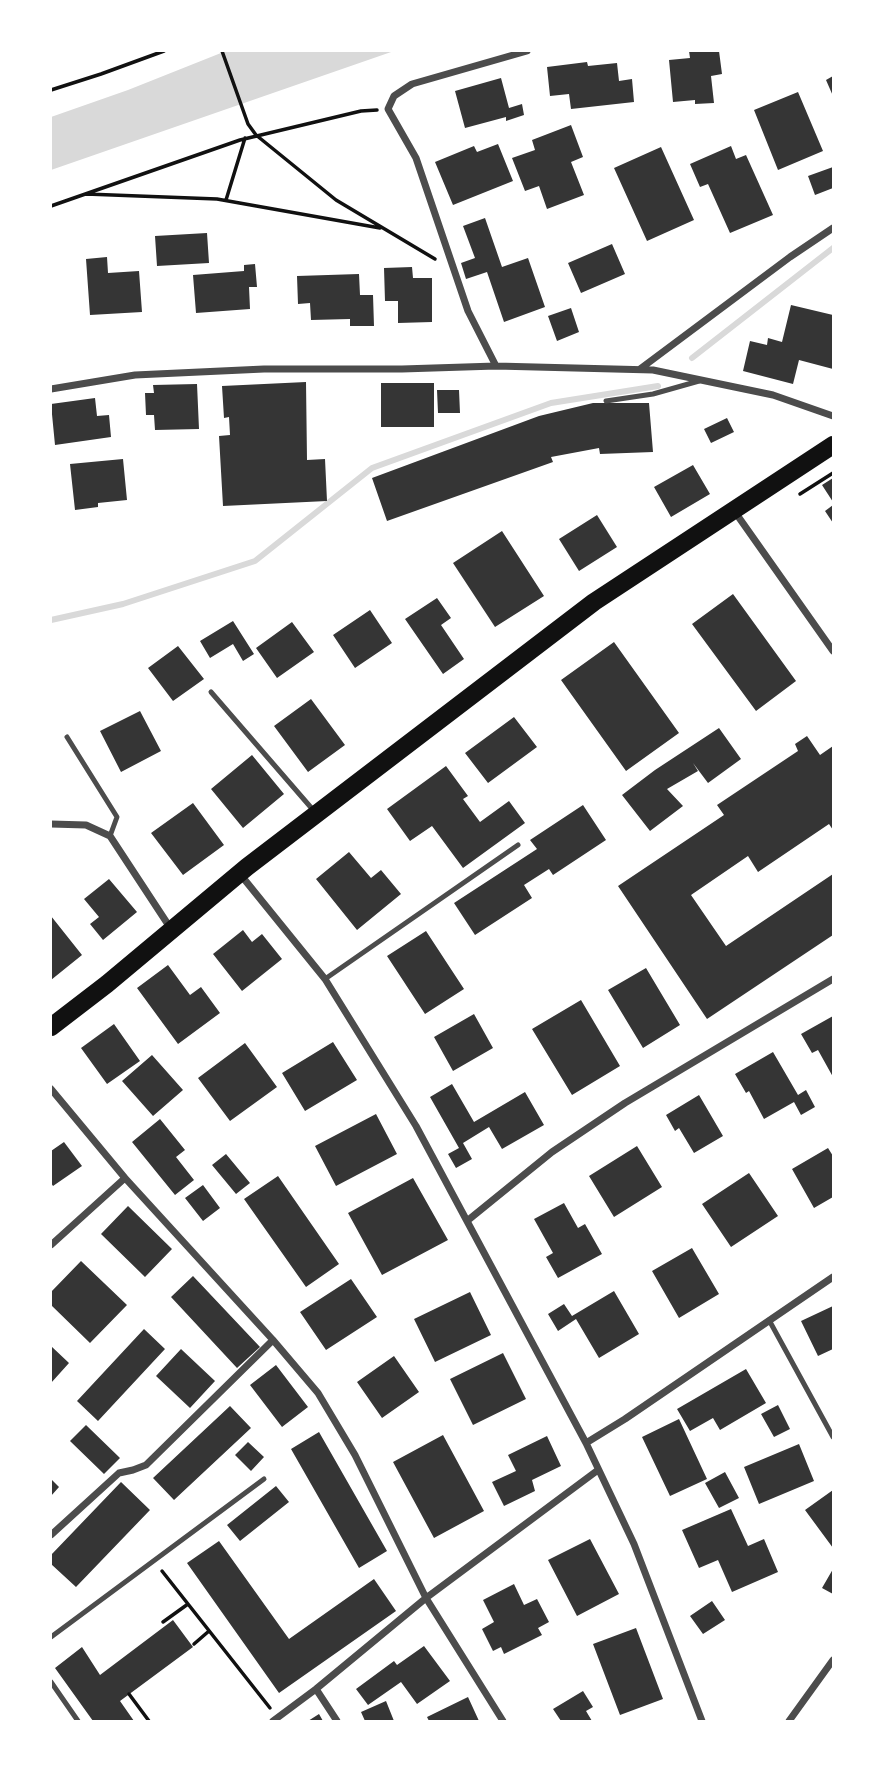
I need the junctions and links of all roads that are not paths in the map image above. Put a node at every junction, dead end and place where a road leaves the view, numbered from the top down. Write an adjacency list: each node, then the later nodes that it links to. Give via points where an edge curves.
1 (527, 51): 3 (street, via 412,84 394,96 388,109 416,159 468,311)
2 (833, 228): 4 (street)
3 (496, 366): 4 (street); 6 (street, via 135,374)
4 (640, 370): 5 (street)
5 (695, 380): 7 (lane, via 653,394); 8 (street, via 773,395)
6 (51, 389)
7 (606, 401)
8 (833, 416)
9 (833, 445): 10 (main road)
10 (735, 512): 11 (street); 14 (main road, via 594,602)
11 (833, 651)
12 (211, 692): 14 (lane)
13 (67, 737): 16 (lane, via 117,817)
14 (316, 814): 18 (main road)
15 (51, 824): 16 (street, via 86,825)
16 (110, 836): 19 (street)
17 (518, 845): 20 (lane)
18 (240, 873): 19 (main road); 20 (street)
19 (172, 929): 22 (main road)
20 (325, 979): 25 (street, via 416,1126)
21 (833, 979): 25 (street, via 625,1103 552,1152)
22 (51, 1027)
23 (51, 1090): 24 (street)
24 (125, 1178): 26 (street); 29 (street)
25 (467, 1221): 31 (street)
26 (51, 1245)
27 (833, 1277): 28 (street)
28 (769, 1320): 30 (lane); 31 (street)
29 (273, 1339): 34 (street, via 146,1465 119,1473); 35 (street, via 318,1393 355,1455)
30 (833, 1437)
31 (586, 1443): 32 (street)
32 (598, 1470): 35 (street); 44 (street, via 634,1544)
33 (264, 1479): 36 (lane)
34 (51, 1535)
35 (426, 1598): 39 (street); 43 (street)
36 (51, 1637)
37 (833, 1660): 45 (street)
38 (51, 1682): 41 (lane)
39 (316, 1689): 40 (street); 42 (street)
40 (275, 1719)
41 (78, 1721)
42 (337, 1721)
43 (502, 1721)
44 (702, 1721)
45 (789, 1721)

